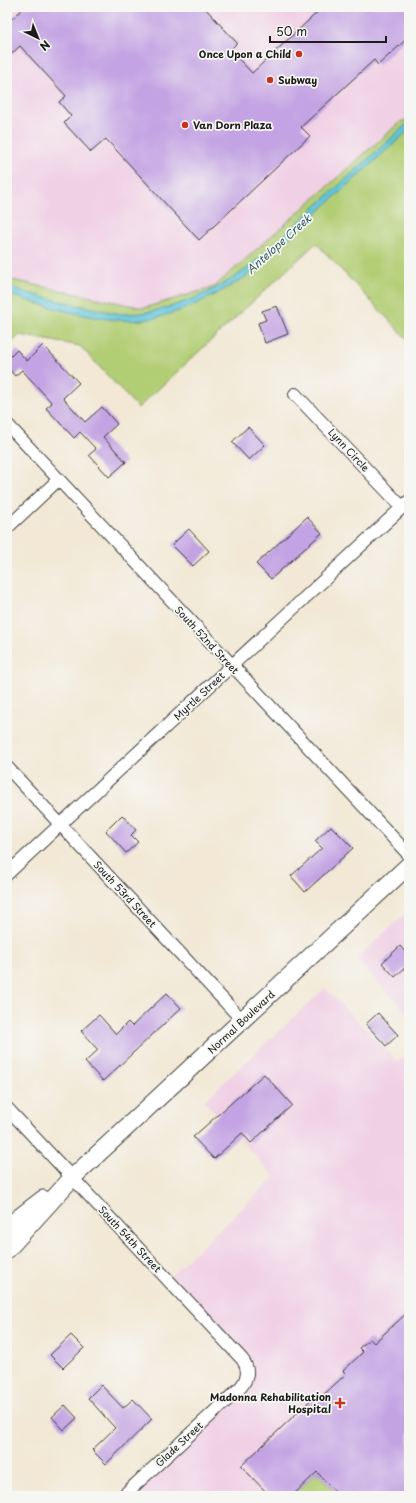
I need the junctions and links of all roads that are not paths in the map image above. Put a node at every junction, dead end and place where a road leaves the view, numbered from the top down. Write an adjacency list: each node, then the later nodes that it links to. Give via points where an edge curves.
1 (295, 394): 4 (street, Lynn Circle)
2 (7, 424): 3 (street, South 52nd Street)
3 (58, 480): 5 (street); 6 (street, South 52nd Street)
4 (405, 504): 6 (street, Myrtle Street)
5 (7, 528)
6 (231, 666): 8 (street, Myrtle Street); 9 (street, South 52nd Street)
7 (7, 766): 8 (street, South 53rd Street)
8 (61, 824): 11 (street, Myrtle Street); 12 (street, South 53rd Street)
9 (409, 855)
10 (409, 865): 12 (main road, Normal Boulevard)
11 (7, 874)
12 (243, 1020): 14 (main road, Normal Boulevard)
13 (7, 1108): 14 (street, South 54th Street)
14 (72, 1178): 15 (main road, Normal Boulevard); 16 (main road, Normal Boulevard); 17 (street, South 54th Street, via 242,1359)
15 (7, 1227)
16 (7, 1250)
17 (248, 1373): 18 (street, Glade Street, via 240,1388)
18 (123, 1496)

